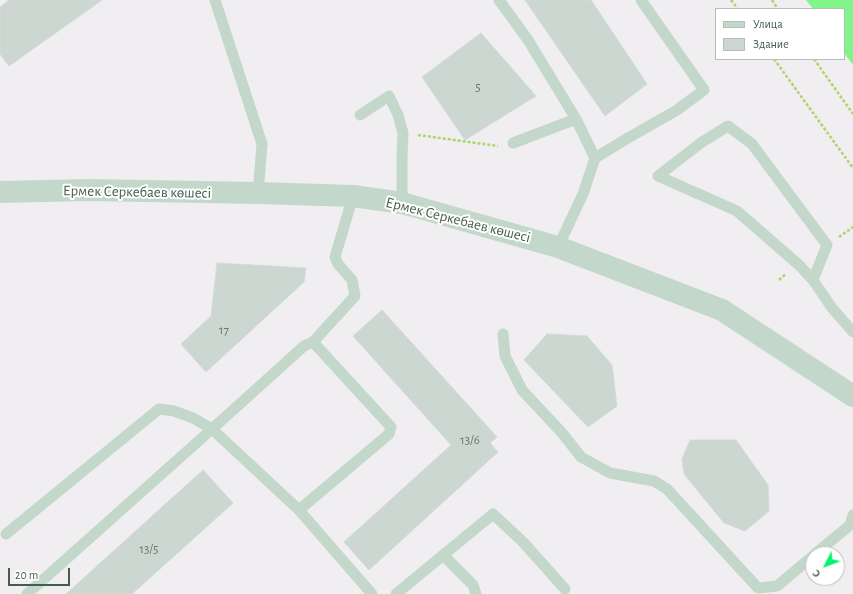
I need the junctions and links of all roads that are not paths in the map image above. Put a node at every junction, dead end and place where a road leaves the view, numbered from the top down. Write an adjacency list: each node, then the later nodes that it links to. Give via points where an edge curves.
1 (215, 0): 9 (lane, via 262,144)
2 (499, 0): 5 (lane, via 528,40)
3 (641, 0): 7 (lane, via 704,90 677,110)
4 (360, 115): 11 (lane, via 388,96 398,115 403,132)
5 (576, 119): 6 (lane); 7 (lane)
6 (513, 143)
7 (595, 158): 12 (lane, via 583,194)
8 (0, 192): 9 (street, Ермек Серкебаев көшесі, via 89,190)
9 (258, 193): 10 (street, Ермек Серкебаев көшесі)
10 (353, 196): 11 (street, Ермек Серкебаев көшесі); 16 (lane, via 335,257 352,280 355,296)
11 (402, 203): 12 (street, Ермек Серкебаев көшесі)
12 (558, 246): 17 (street, Ермек Серкебаев көшесі, via 722,310)
13 (813, 280): 13 (lane, via 827,245 752,144 728,126 702,142 658,176 737,211); 14 (lane, via 832,308)
14 (853, 332)
15 (503, 334): 24 (lane, via 505,356 522,390 581,457 610,473 654,481 667,489 758,588 777,586)
16 (313, 342): 18 (lane, via 304,346); 19 (lane, via 391,427 389,434)
17 (853, 396)
18 (212, 429): 19 (lane); 21 (lane, via 193,418 159,408); 26 (lane)
19 (299, 510): 27 (lane)
20 (853, 514): 22 (lane, via 850,525)
21 (2, 533)
22 (825, 546)
23 (443, 556): 25 (lane, via 494,514); 28 (lane); 29 (lane, via 473,585)
24 (805, 563)
25 (565, 589)
26 (27, 594)
27 (372, 594)
28 (396, 594)
29 (476, 594)

